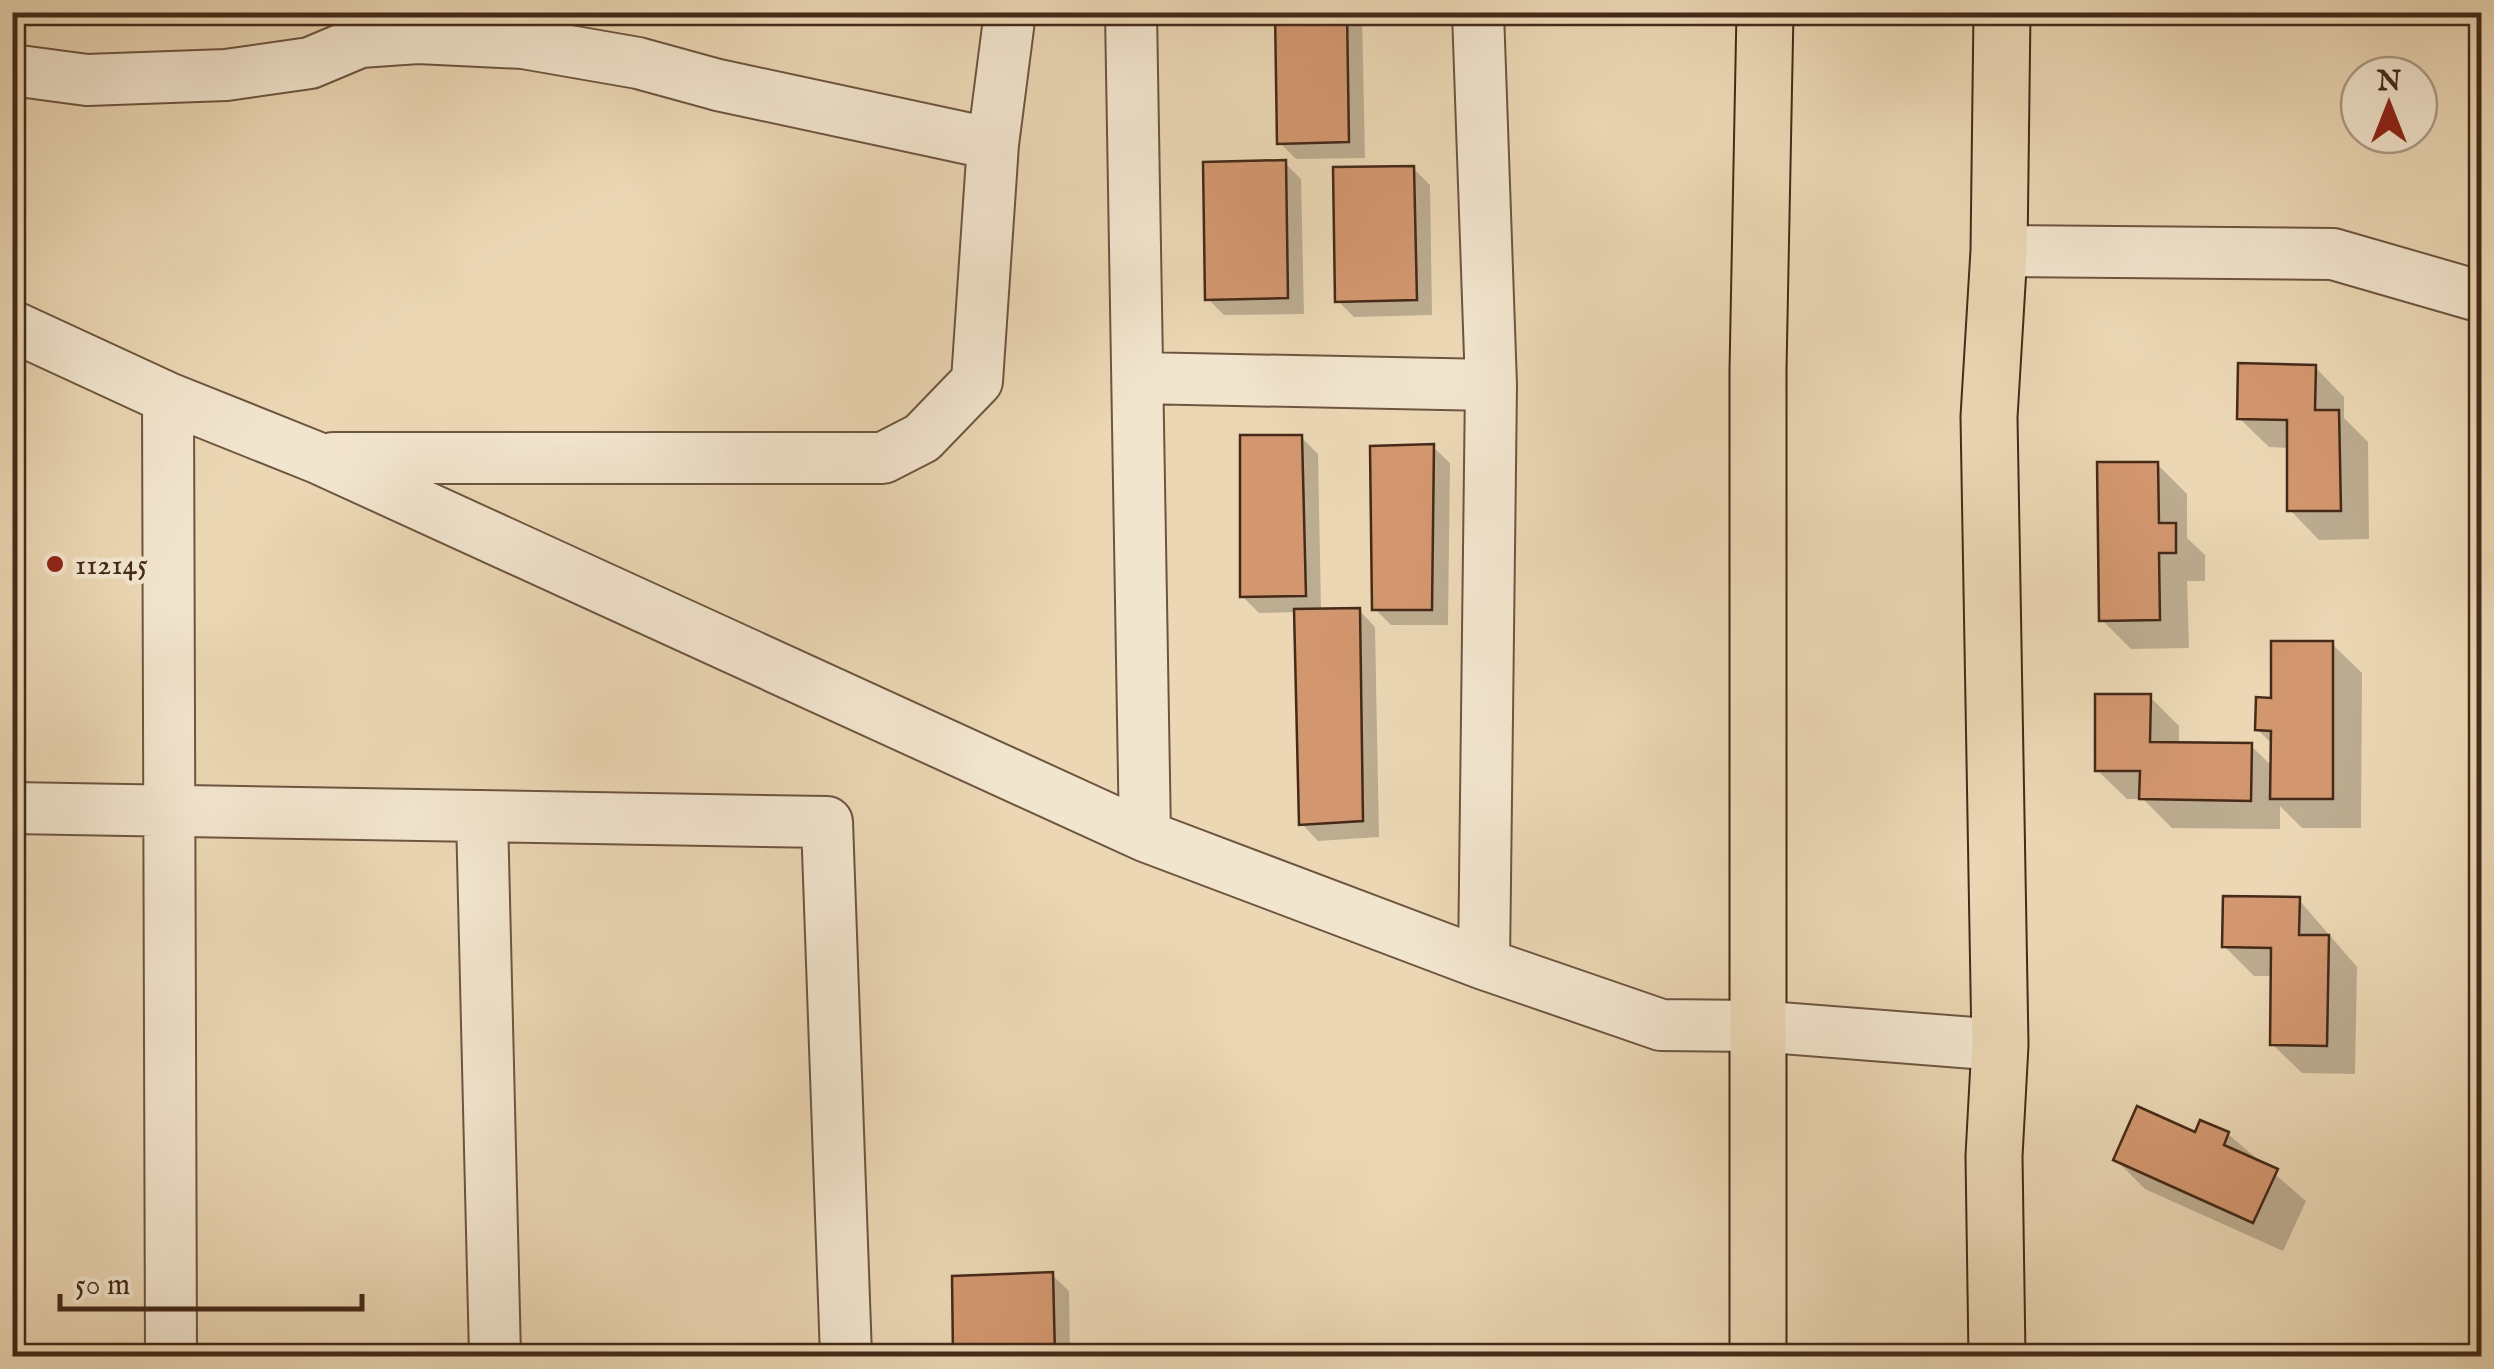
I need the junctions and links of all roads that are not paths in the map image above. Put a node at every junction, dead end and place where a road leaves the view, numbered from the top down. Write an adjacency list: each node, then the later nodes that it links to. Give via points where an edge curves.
1 (1010, 12): 7 (street)
2 (1130, 12): 11 (street)
3 (1478, 12): 12 (street)
4 (1765, 12): 20 (highway)
5 (2002, 12): 8 (highway)
6 (12, 70): 7 (street, via 87,80 226,74 310,63 360,42 524,43 638,62)
7 (994, 144): 14 (street, via 977,382 922,438 883,458)
8 (1999, 252): 9 (street, via 2332,254); 21 (highway, via 1989,417 1989,614)
9 (2482, 297)
10 (12, 326): 13 (street)
11 (1139, 378): 12 (street); 18 (street)
12 (1491, 385): 19 (street)
13 (168, 398): 14 (street); 16 (street)
14 (318, 458): 18 (street)
15 (12, 808): 16 (street)
16 (172, 812): 17 (street); 22 (street)
17 (482, 816): 23 (street); 24 (street, via 827,822)
18 (1145, 836): 19 (street)
19 (1484, 964): 20 (street, via 1661,1025)
20 (1755, 1026): 21 (street); 25 (highway)
21 (2000, 1045): 26 (highway)
22 (171, 1356)
23 (495, 1356)
24 (846, 1356)
25 (1758, 1356)
26 (1997, 1356)

